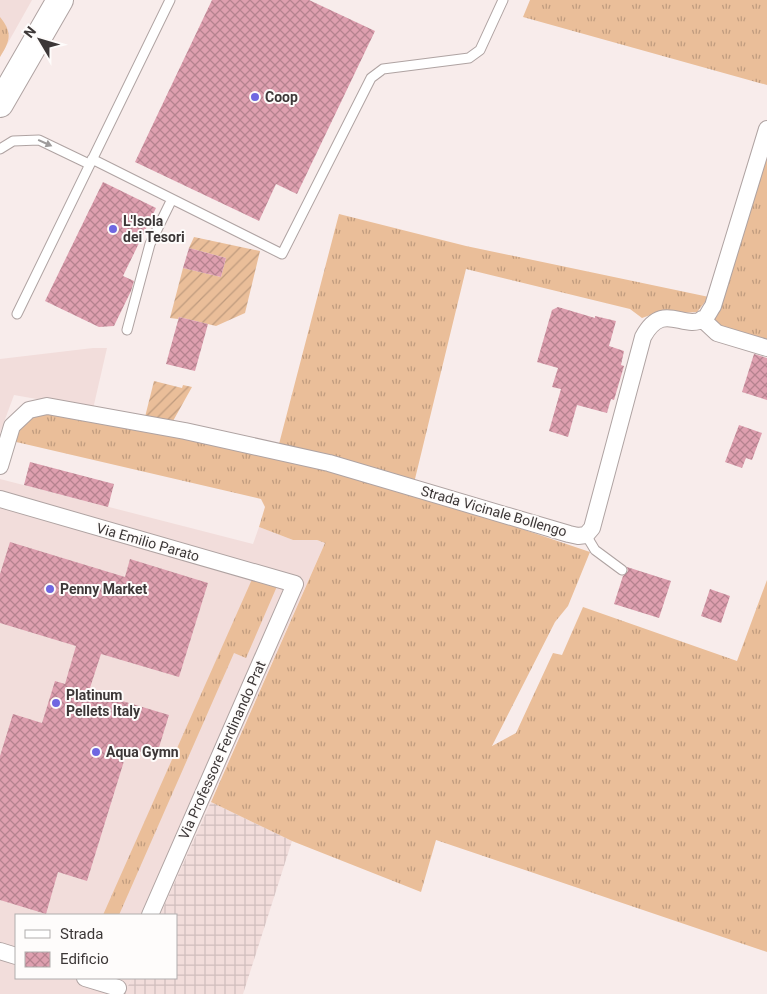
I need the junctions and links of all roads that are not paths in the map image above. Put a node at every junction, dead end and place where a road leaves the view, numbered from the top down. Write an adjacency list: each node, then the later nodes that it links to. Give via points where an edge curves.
1 (60, 0): 4 (main road)
2 (170, 0): 7 (lane)
3 (503, 0): 8 (lane, via 480,50 469,58 383,69 371,78 282,254)
4 (0, 104)
5 (767, 129): 10 (street, via 713,306)
6 (0, 149): 7 (lane, one-way to 7, via 13,141 39,140)
7 (91, 162): 8 (lane); 9 (lane)
8 (172, 198): 11 (lane, via 150,244)
9 (17, 314)
10 (702, 319): 12 (street, via 717,333); 15 (street, Strada Vicinale Bollengo, via 658,320 649,326 643,337 592,528)
11 (127, 330)
12 (767, 348)
13 (0, 466): 15 (street, Strada Vicinale Bollengo, via 12,426 29,410 47,406 185,431 329,463 570,534)
14 (0, 499): 17 (street, Via Emilio Parato)
15 (586, 535): 16 (lane, via 595,550)
16 (622, 570)
17 (295, 584): 18 (street, Via Professore Ferdinando Prat)
18 (150, 914)
19 (0, 951): 20 (street)
20 (15, 956)
21 (89, 979): 22 (street)
22 (118, 987)

